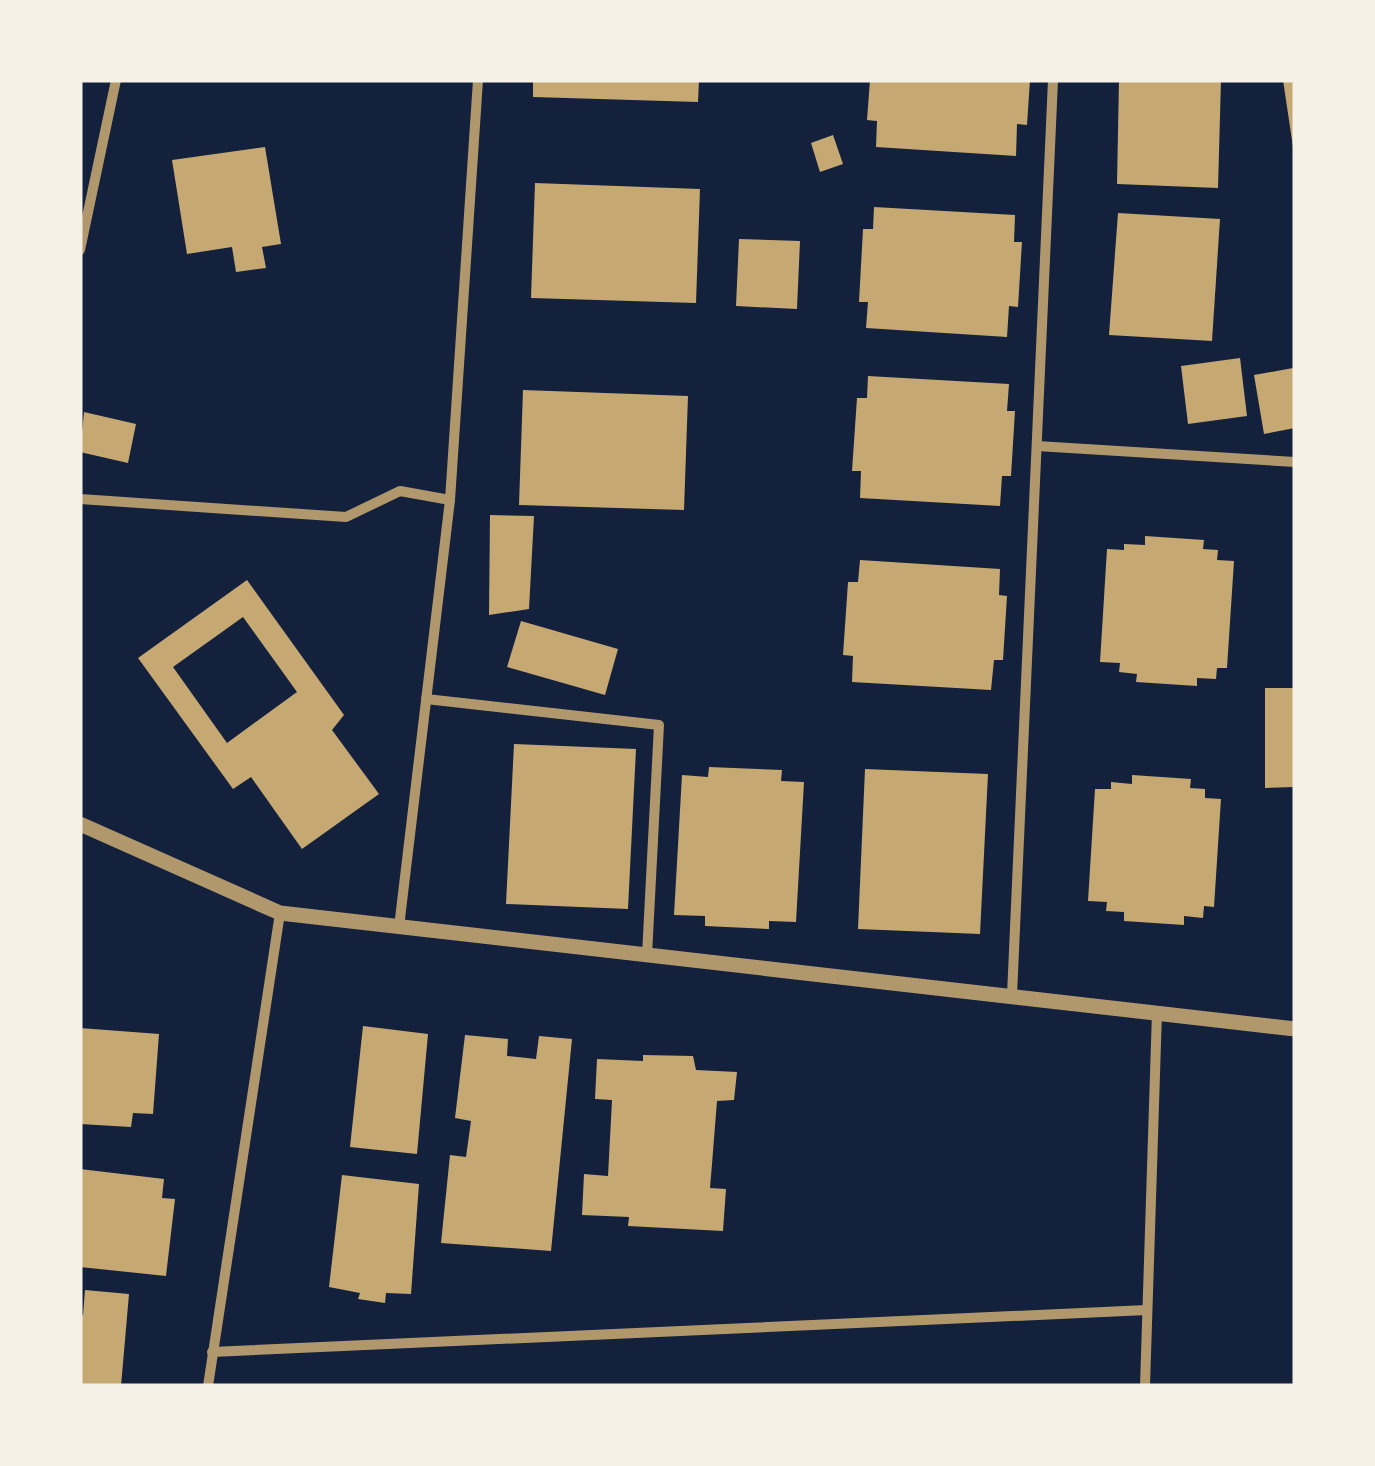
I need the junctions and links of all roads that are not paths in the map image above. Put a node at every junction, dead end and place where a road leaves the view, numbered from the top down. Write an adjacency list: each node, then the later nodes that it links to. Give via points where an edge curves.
1 (116, 80): 4 (street)
2 (478, 80): 8 (street)
3 (1053, 80): 5 (street)
4 (80, 250)
5 (1036, 446): 6 (street); 14 (street)
6 (1295, 462)
7 (80, 499): 8 (street, via 346,517 400,491)
8 (450, 500): 9 (street)
9 (426, 699): 12 (street); 13 (street, via 658,724)
10 (80, 824): 11 (street)
11 (280, 913): 12 (street); 18 (street)
12 (399, 927): 13 (street)
13 (647, 955): 14 (street)
14 (1012, 994): 15 (street)
15 (1157, 1012): 16 (street); 17 (street)
16 (1295, 1029)
17 (1147, 1310): 18 (street); 20 (street)
18 (212, 1352): 19 (street)
19 (208, 1386)
20 (1144, 1386)

